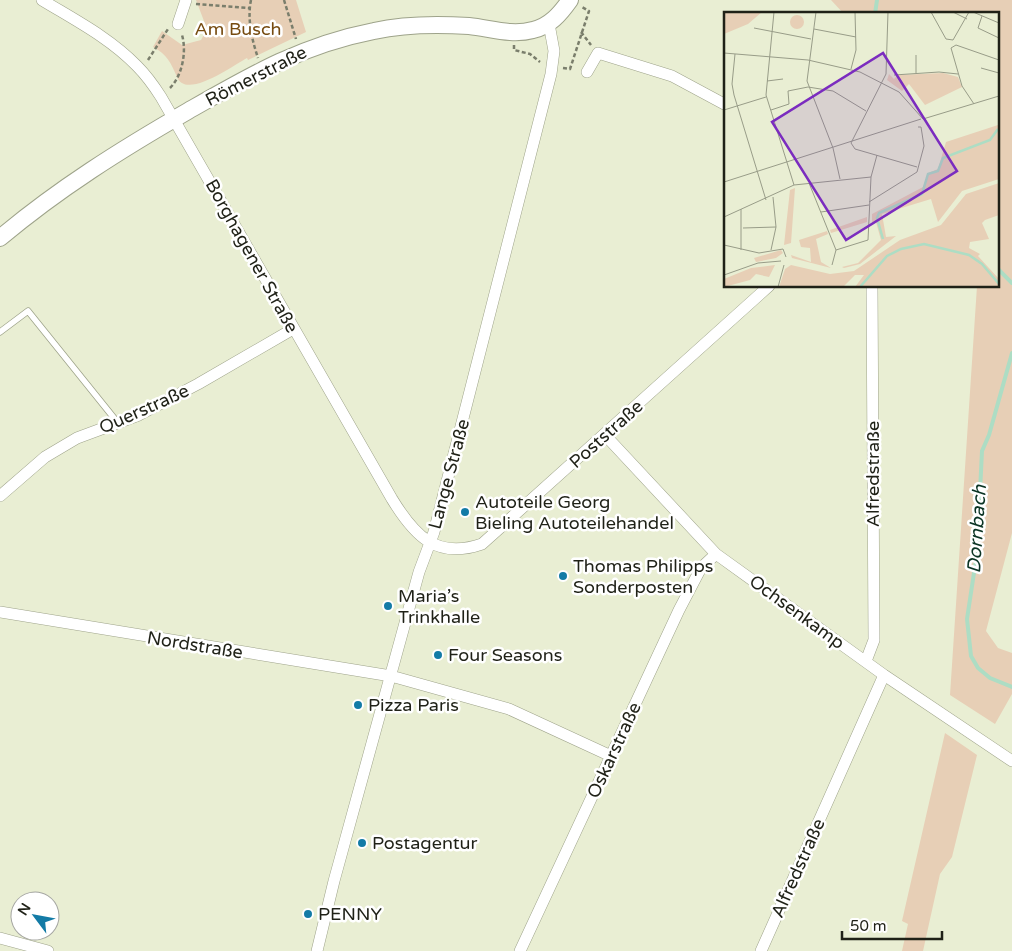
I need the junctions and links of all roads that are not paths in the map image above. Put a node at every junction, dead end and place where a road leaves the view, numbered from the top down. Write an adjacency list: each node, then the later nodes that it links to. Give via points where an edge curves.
1 (42, 0): 8 (street, Borghagener Straße, via 103,36 140,68)
2 (570, 0): 5 (main road)
3 (185, 2): 4 (street)
4 (178, 24)
5 (549, 24): 8 (main road, Römerstraße, via 514,32 469,26 406,26 346,37 261,69); 17 (street, Lange Straße, via 554,65)
6 (587, 72): 7 (street, via 598,54 672,76)
7 (724, 104)
8 (175, 118): 9 (main road, Römerstraße, via 63,189); 12 (street, Borghagener Straße)
9 (0, 238)
10 (767, 288): 15 (street, Poststraße)
11 (872, 288): 20 (street, Alfredstraße, via 874,640)
12 (293, 329): 14 (street, Querstraße, via 198,384 139,415); 17 (street, Borghagener Straße, via 404,520)
13 (0, 332): 14 (lane, via 28,311)
14 (118, 422): 16 (street, Querstraße, via 77,438 45,457)
15 (605, 435): 17 (street, Poststraße, via 482,544 458,548); 18 (street, Ochsenkamp)
16 (0, 496)
17 (429, 543): 22 (street, Lange Straße)
18 (716, 554): 20 (street, Ochsenkamp); 23 (street, Oskarstraße, via 701,568 679,610)
19 (0, 612): 22 (street, Nordstraße)
20 (866, 661): 21 (street, Ochsenkamp)
21 (884, 675): 24 (street, Ochsenkamp); 29 (street, Alfredstraße)
22 (391, 676): 23 (street, Nordstraße, via 509,709); 27 (street, Lange Straße)
23 (611, 756): 28 (street, Oskarstraße)
24 (1012, 761)
25 (0, 938): 26 (street)
26 (48, 951)
27 (317, 951)
28 (520, 951)
29 (761, 951)

